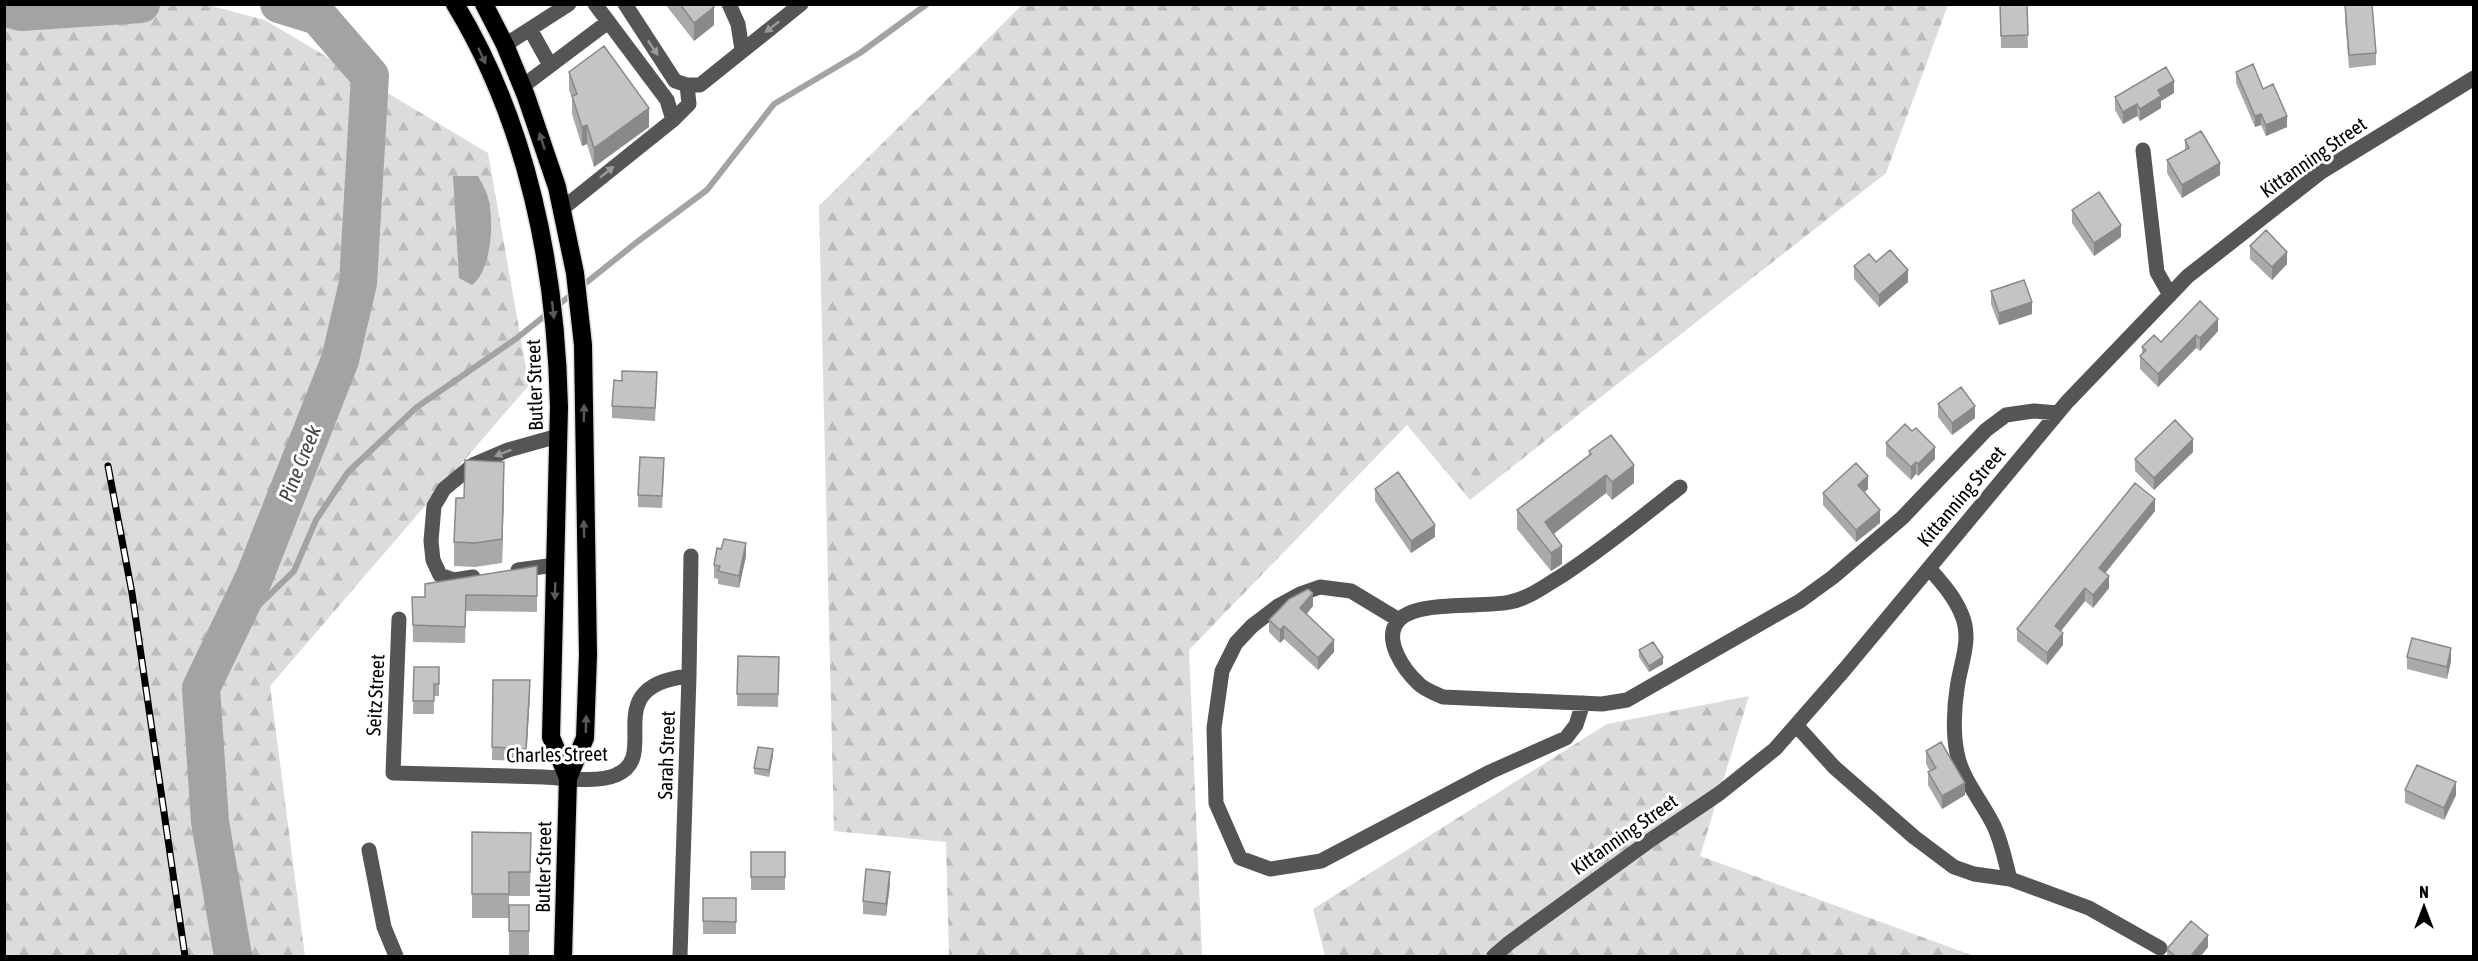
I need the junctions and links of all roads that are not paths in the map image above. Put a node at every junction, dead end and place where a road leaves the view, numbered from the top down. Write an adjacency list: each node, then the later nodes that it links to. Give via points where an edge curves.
1 (455, 4): 21 (highway, Butler Street, one-way to 21, via 503,105 524,166 546,255 558,365)
2 (569, 4): 9 (street)
3 (595, 4): 8 (street)
4 (625, 4): 14 (street, one-way to 14, via 675,81)
5 (729, 4): 11 (street, via 738,24)
6 (801, 4): 11 (street, one-way to 11)
7 (491, 7): 10 (highway, Butler Street)
8 (608, 22): 12 (street); 16 (street, via 667,100)
9 (530, 29): 10 (street); 12 (street)
10 (505, 45): 15 (highway, Butler Street)
11 (742, 50): 14 (street, via 700,85)
12 (550, 65): 15 (street)
13 (2474, 78): 19 (street, Kittanning Street, via 2321,172 2188,276)
14 (687, 85): 16 (street, via 689,104)
15 (523, 86): 18 (highway, Butler Street, one-way to 15)
16 (673, 120): 18 (street, one-way to 16)
17 (2143, 150): 19 (street, via 2157,272)
18 (562, 209): 32 (highway, Butler Street, one-way to 18, via 585,738 588,655 583,345 575,273)
19 (2170, 295): 20 (street, Kittanning Street)
20 (2058, 413): 25 (street, Kittanning Street); 29 (street, via 2006,415 1986,430 1902,518 1800,601 1627,699)
21 (558, 436): 24 (highway, Butler Street); 24 (street, one-way to 24, via 507,450 473,465 444,489 434,506 431,541 433,560 440,574 454,580)
22 (1680, 487): 27 (street, via 1603,548 1534,594 1510,602 1417,609)
23 (691, 556): 28 (street, Sarah Street)
24 (555, 565): 32 (highway, Butler Street, one-way to 32, via 551,737)
25 (1929, 568): 30 (street, Kittanning Street); 34 (street, via 1962,614 1966,634 1957,688 1956,751 1961,768 1993,825)
26 (399, 620): 31 (street, Seitz Street)
27 (1399, 620): 29 (street, via 1393,633 1394,647 1406,669 1420,685 1443,697); 29 (street, via 1351,591 1320,588 1278,606 1236,643 1222,670 1214,728 1216,803 1240,858 1270,869 1321,861 1490,772 1566,738 1576,725)
28 (689, 676): 32 (street, Charles Street, via 659,681 643,693 637,705 633,758 623,771 605,778); 38 (street, Sarah Street)
29 (1583, 703)
30 (1796, 725): 34 (street, via 1834,767 1954,867); 39 (street, Kittanning Street, via 1775,749 1720,794 1652,839)
31 (393, 773): 32 (street, Charles Street)
32 (568, 778): 37 (highway, Butler Street)
33 (369, 850): 36 (street, via 384,927)
34 (2010, 879): 35 (street, via 2090,908)
35 (2160, 948)
36 (396, 957)
37 (563, 957)
38 (680, 957)
39 (1494, 957)

